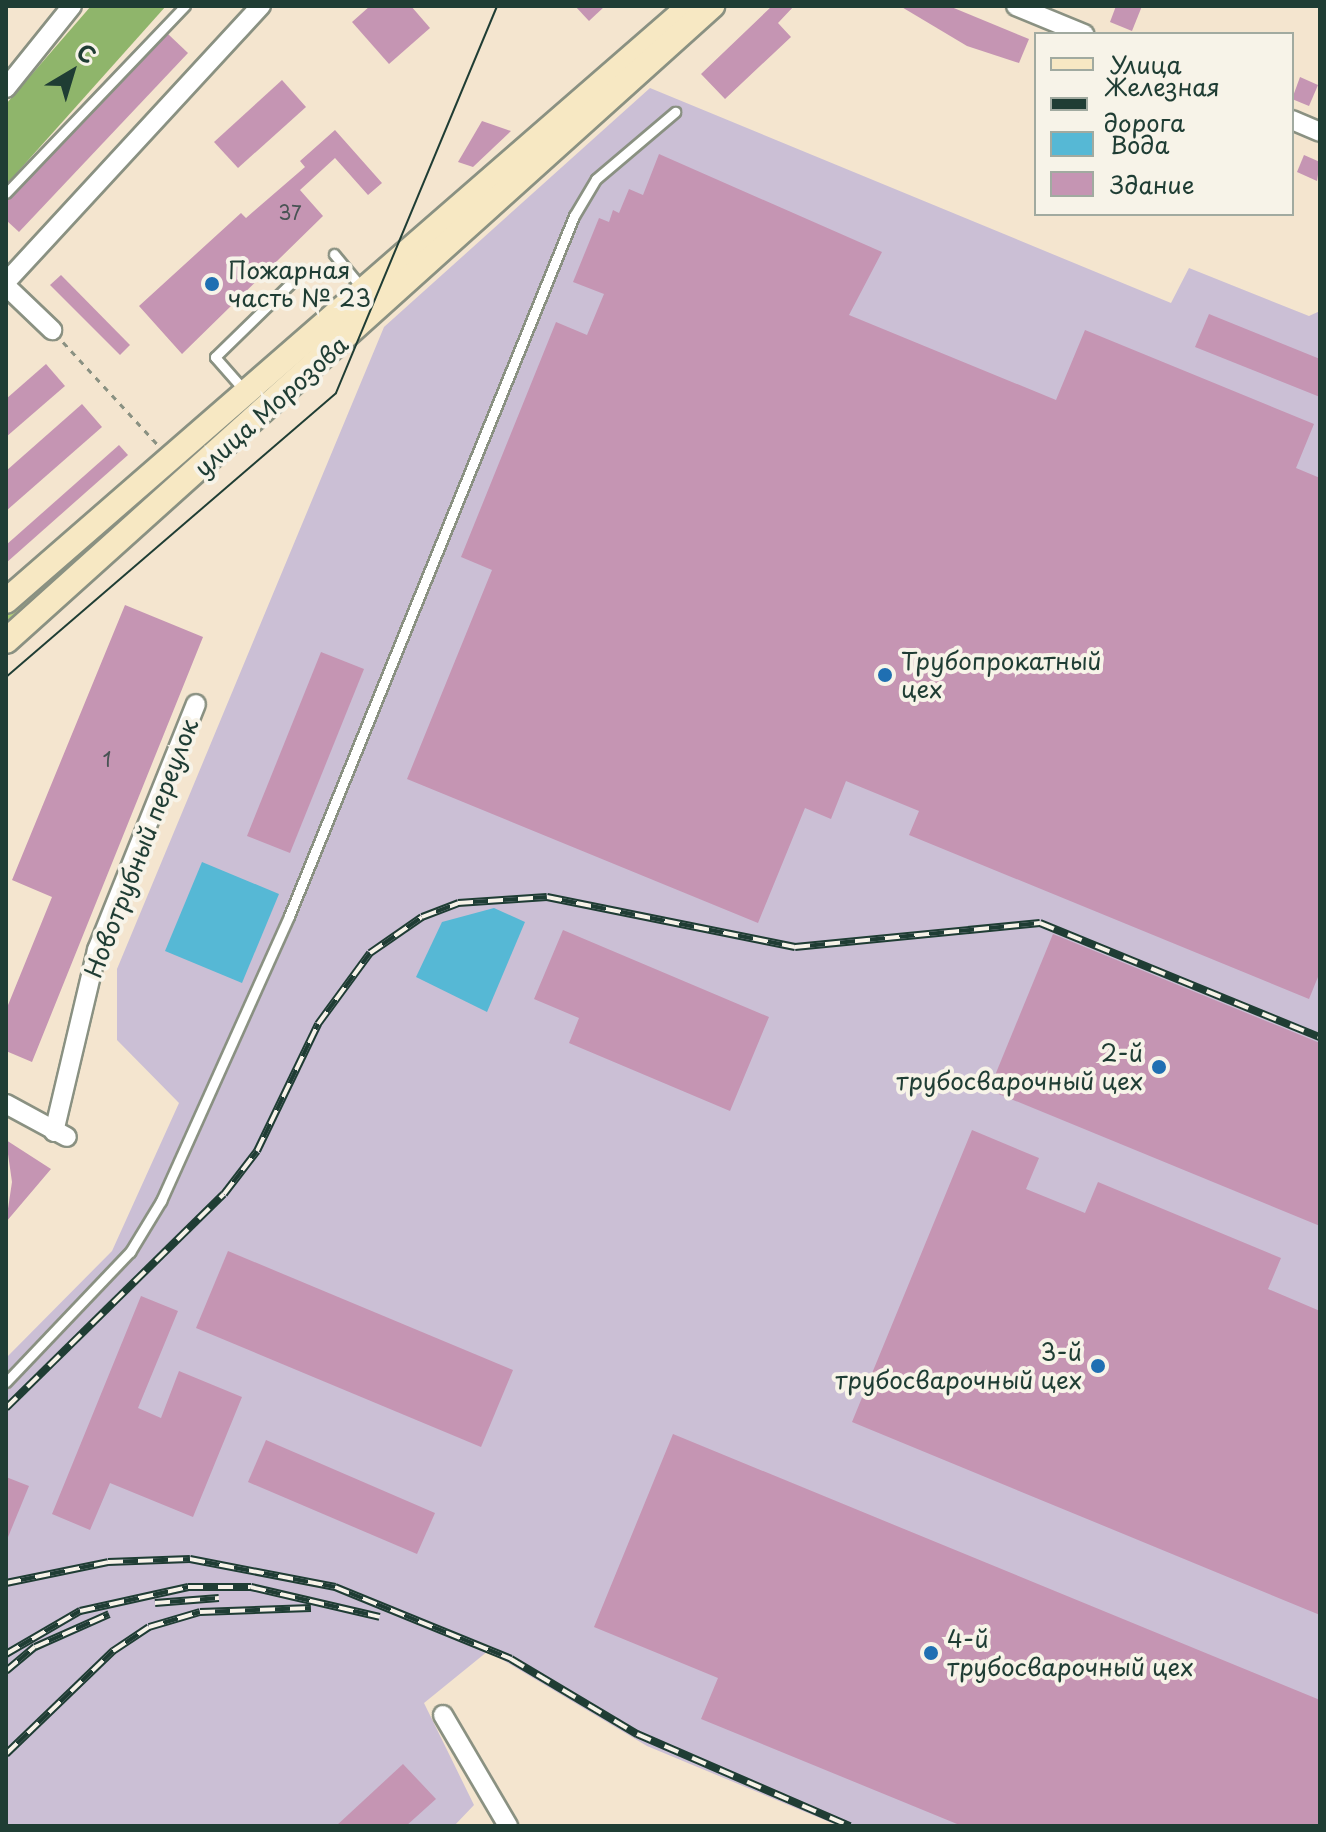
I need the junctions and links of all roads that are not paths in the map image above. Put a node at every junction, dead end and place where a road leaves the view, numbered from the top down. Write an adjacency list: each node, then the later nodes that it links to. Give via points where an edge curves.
1 (72, 6): 8 (street)
2 (185, 6): 12 (lane)
3 (261, 6): 16 (street)
4 (690, 6): 15 (main road, улица Морозова)
5 (712, 6): 19 (main road, улица Морозова)
6 (1016, 6): 7 (street)
7 (1079, 32)
8 (6, 88)
9 (675, 112): 26 (lane, via 596,179 574,216 289,916 155,1213 130,1252)
10 (1294, 121): 11 (street)
11 (1320, 132)
12 (6, 193)
13 (334, 254): 15 (lane)
14 (294, 280): 18 (lane, via 215,357)
15 (362, 288): 18 (main road, улица Морозова)
16 (9, 293): 17 (street)
17 (52, 330)
18 (244, 390): 19 (main road); 20 (main road, улица Морозова)
19 (265, 412): 21 (main road, улица Морозова)
20 (133, 488): 21 (main road); 22 (main road, улица Морозова)
21 (155, 510): 23 (main road, улица Морозова)
22 (6, 601)
23 (6, 641)
24 (196, 704): 25 (street, Новотрубный переулок, via 97,950 61,1134)
25 (6, 1104)
26 (6, 1382)
27 (443, 1715): 28 (street)
28 (507, 1822): 29 (street)
29 (528, 1826)

